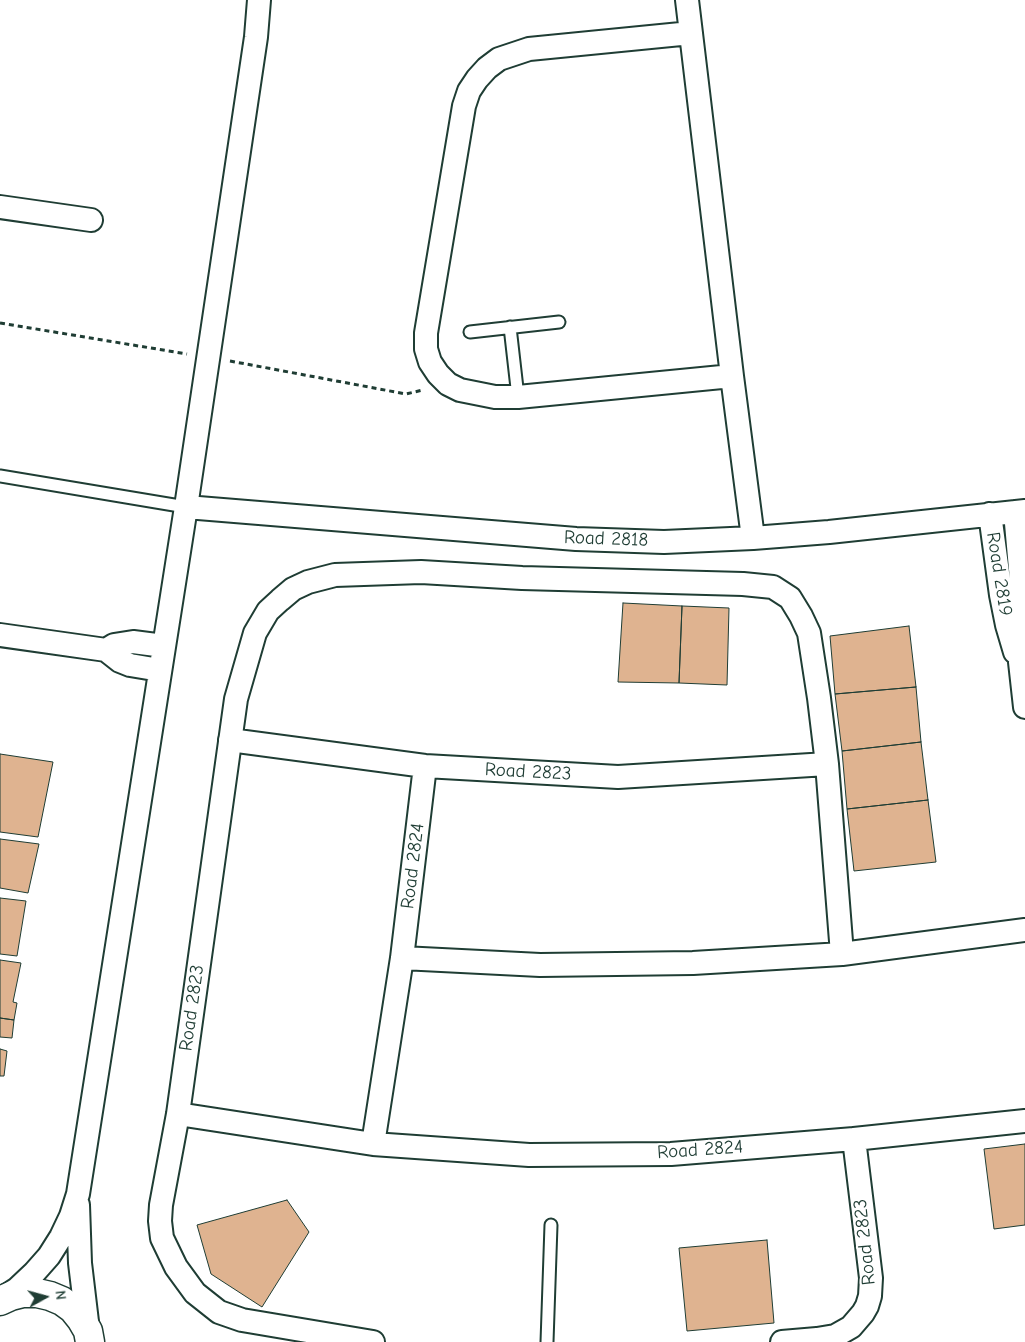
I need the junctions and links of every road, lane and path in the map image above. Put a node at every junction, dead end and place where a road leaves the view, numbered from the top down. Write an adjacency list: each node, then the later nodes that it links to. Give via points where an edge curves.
1 (259, 0): 12 (street)
2 (687, 0): 3 (street)
3 (691, 33): 9 (street); 10 (street, via 529,49 499,59 487,68 469,91 426,348 430,362 448,384 460,390 495,397)
4 (0, 208): 5 (street)
5 (90, 220)
6 (559, 322): 7 (lane)
7 (510, 327): 8 (lane); 10 (lane)
8 (470, 332)
9 (732, 376): 10 (street); 15 (street)
10 (518, 396)
11 (0, 476): 12 (lane)
12 (186, 507): 15 (street, Road 2818, via 576,539 664,542); 17 (street)
13 (1020, 511): 14 (street, Road 2818); 19 (street, Road 2819, via 1023,644)
14 (990, 514): 15 (street, Road 2818); 19 (street, Road 2819, via 1007,625)
15 (753, 538)
16 (0, 635): 18 (street)
17 (164, 646): 18 (street, via 133,642 114,645); 20 (street)
18 (106, 650): 20 (street, via 130,665)
19 (1020, 662): 21 (street, Road 2819)
20 (160, 670): 32 (street)
21 (1025, 706)
22 (230, 740): 23 (street, Road 2823, via 236,699 234,666 244,628 257,605 269,592 300,571 336,561 385,563 421,572 773,587 790,598 809,633); 24 (street, Road 2823); 28 (street, Road 2823)
23 (827, 764): 24 (street, Road 2823, via 618,777); 26 (street, Road 2823)
24 (425, 766): 27 (street, Road 2824)
25 (1025, 930): 26 (street)
26 (842, 954): 27 (street, via 693,963 540,965)
27 (402, 958): 31 (street, Road 2824)
28 (178, 1114): 31 (street, Road 2824); 36 (street, Road 2823, via 166,1185 171,1227 178,1250 191,1273 222,1300 282,1327)
29 (1025, 1121): 30 (street, Road 2824)
30 (854, 1139): 31 (street, Road 2824, via 671,1154 529,1155); 38 (street, Road 2823, via 871,1278 868,1301 851,1327 835,1336)
31 (373, 1144)
32 (78, 1194): 34 (street, via 71,1216 49,1256); 35 (street, via 80,1263)
33 (551, 1225): 37 (lane)
34 (0, 1301): 35 (street, via 23,1293 50,1296 73,1309)
35 (92, 1337)
36 (373, 1342)
37 (547, 1342)
38 (782, 1342)

